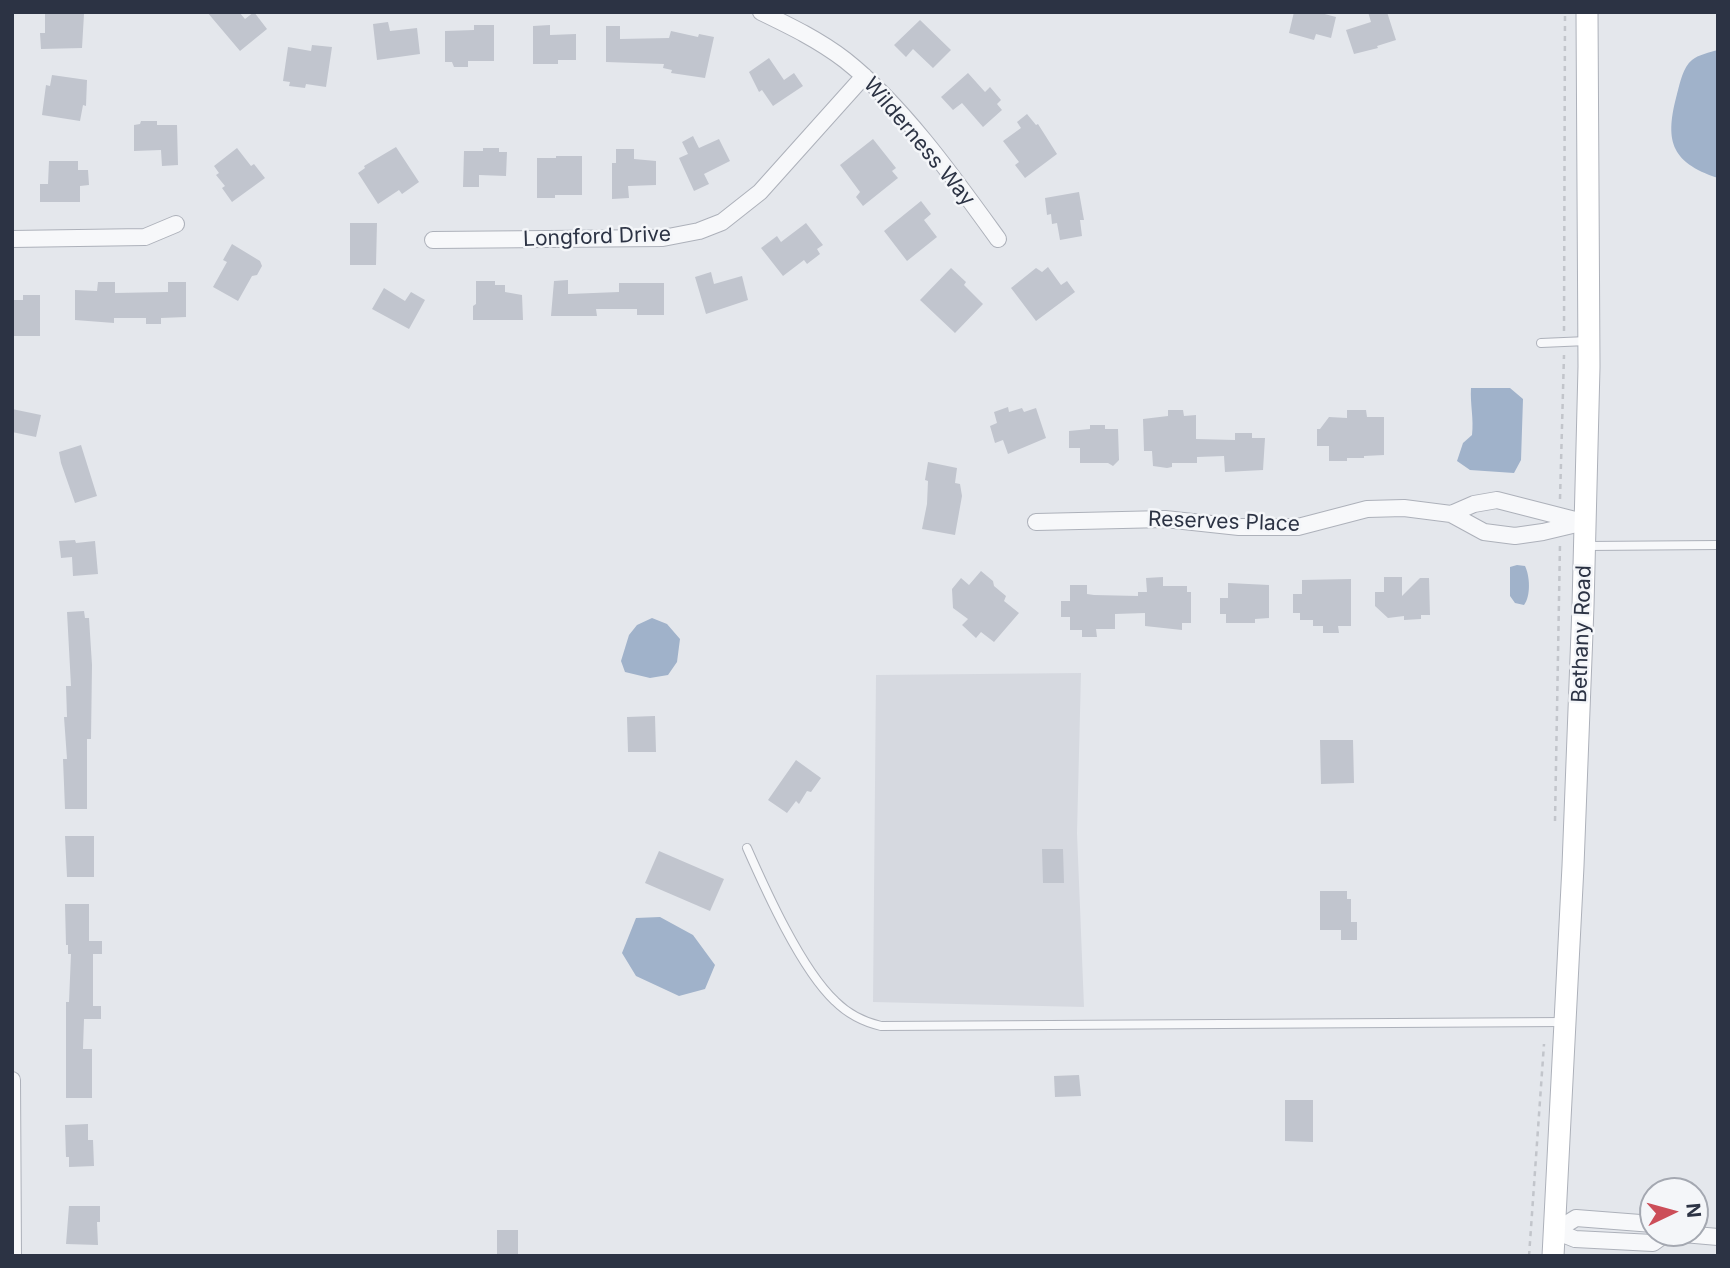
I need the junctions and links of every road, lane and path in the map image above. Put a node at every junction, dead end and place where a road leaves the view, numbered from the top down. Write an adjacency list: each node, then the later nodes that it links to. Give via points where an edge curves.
1 (761, 12): 4 (street, Wilderness Way, via 824,45)
2 (1564, 12): 10 (path)
3 (1587, 12): 9 (main road, Bethany Road)
4 (864, 76): 7 (street, Wilderness Way, via 895,107); 8 (street, Longford Drive, via 760,192 722,222 699,231 663,238)
5 (176, 224): 6 (street, via 145,237)
6 (12, 239)
7 (998, 239)
8 (433, 240)
9 (1589, 341): 10 (lane); 15 (main road, Bethany Road)
10 (1564, 342): 11 (lane); 12 (path)
11 (1541, 343)
12 (1560, 495)
13 (1451, 514): 14 (street, Reserves Place, via 1367,509 1298,527 1239,527 1165,519); 15 (street, Reserves Place, via 1497,500); 15 (street, Reserves Place, via 1484,532 1515,536)
14 (1037, 522)
15 (1585, 522): 17 (main road, Bethany Road)
16 (1718, 545): 17 (lane)
17 (1584, 546): 21 (main road, Bethany Road)
18 (1559, 554): 19 (path)
19 (1555, 830)
20 (747, 848): 21 (lane, via 825,992 867,1023)
21 (1555, 1022): 24 (main road, Bethany Road); 27 (path)
22 (12, 1080): 26 (street)
23 (1639, 1223): 24 (street, via 1576,1218)
24 (1555, 1231): 25 (street, via 1575,1239); 28 (main road, Bethany Road)
25 (1639, 1242)
26 (13, 1256)
27 (1530, 1256)
28 (1553, 1256)

